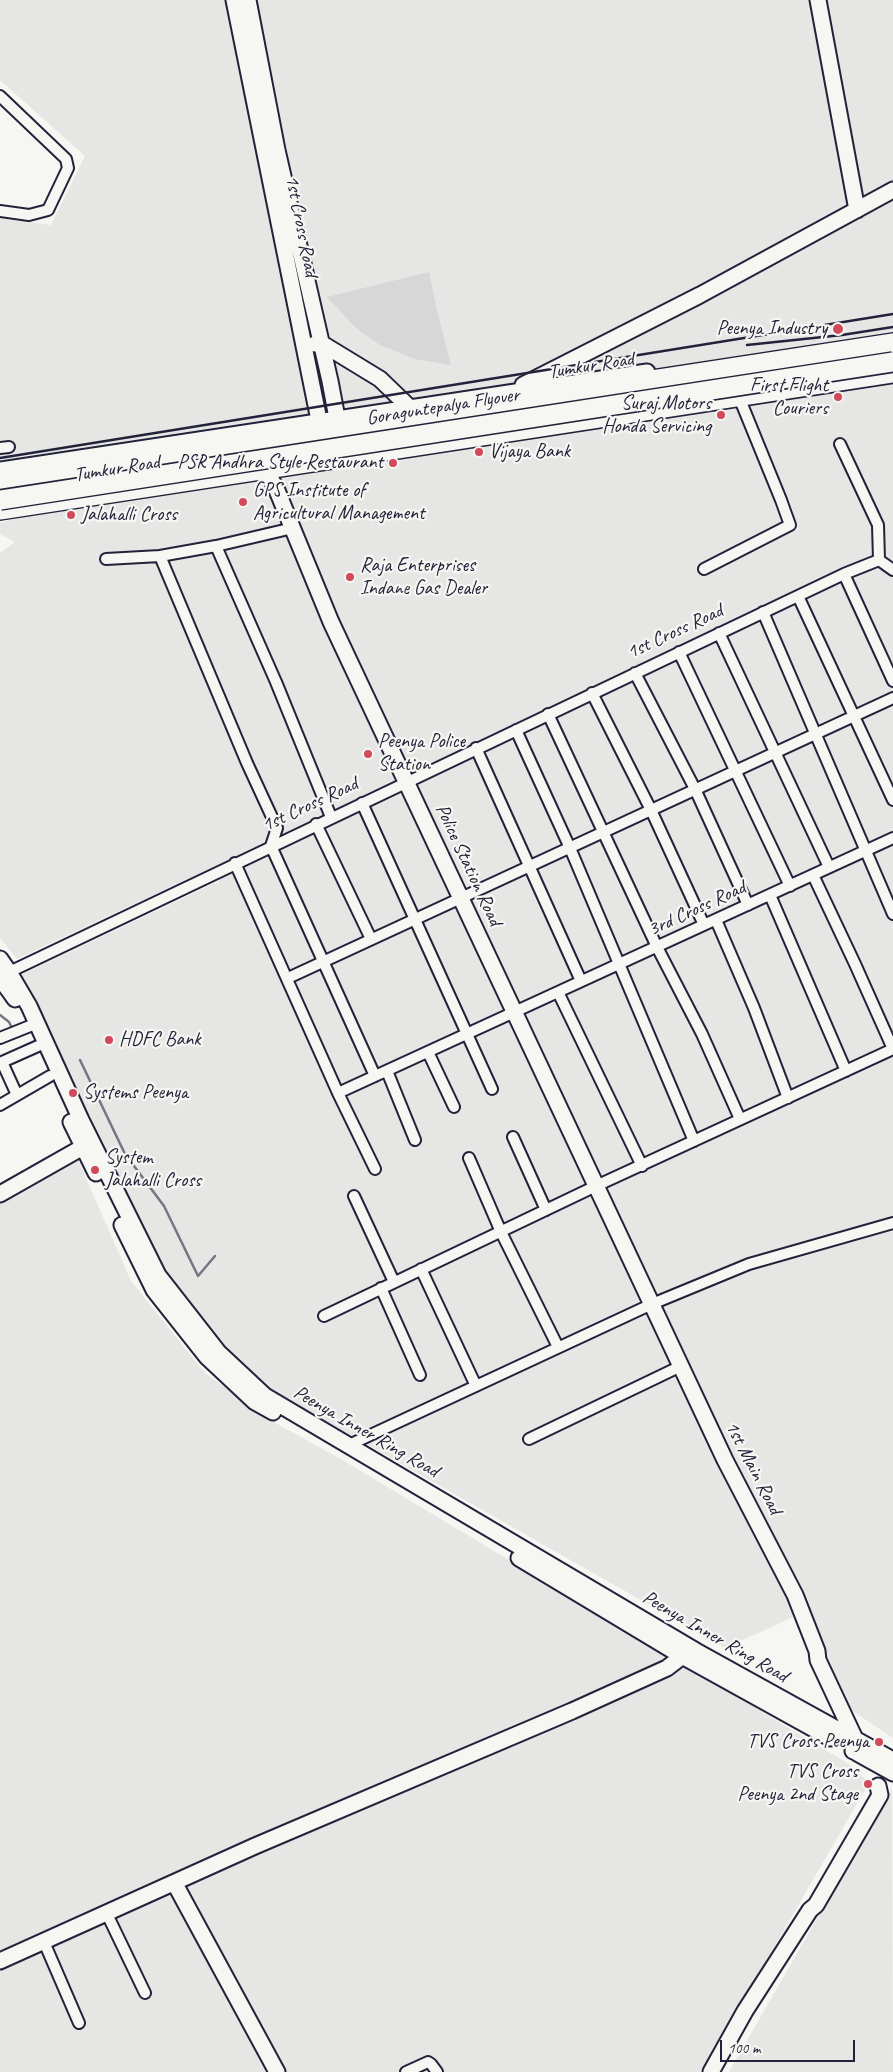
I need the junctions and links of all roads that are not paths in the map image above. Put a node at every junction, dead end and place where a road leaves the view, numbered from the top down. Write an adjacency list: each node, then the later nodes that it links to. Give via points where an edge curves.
1 (234, 0): 11 (street, 1st Cross Road)
2 (248, 0): 9 (street, 1st Cross Road, via 277,150)
3 (818, 0): 6 (street)
4 (0, 96): 7 (street, via 66,159 68,168 48,210 29,215)
5 (893, 190): 6 (street)
6 (857, 210): 16 (street, via 700,295)
7 (0, 211)
8 (893, 336): 16 (street)
9 (321, 343): 11 (street); 18 (street, via 380,379); 19 (street, 1st Cross Road)
10 (893, 343): 19 (highway, Tumkur Road)
11 (304, 345): 19 (street, 1st Cross Road)
12 (893, 351): 26 (highway, Goraguntepalya Flyover)
13 (893, 362): 27 (highway, Goraguntepalya Flyover, bridge)
14 (893, 373): 22 (highway, Tumkur Road)
15 (893, 380): 17 (street)
16 (511, 391): 18 (street)
17 (742, 402): 24 (street); 35 (street, via 790,525)
18 (409, 408): 19 (street)
19 (329, 424): 20 (highway, Tumkur Road); 22 (street, 1st Cross Road); 23 (street)
20 (260, 440): 24 (street, Police Station Road); 25 (highway, Tumkur Road)
21 (840, 444): 34 (street, via 878,525)
22 (332, 459): 24 (highway, Tumkur Road)
23 (0, 470)
24 (266, 472): 28 (highway, Tumkur Road); 29 (street); 30 (street, Police Station Road)
25 (0, 480)
26 (0, 488)
27 (0, 500)
28 (0, 510)
29 (0, 517)
30 (293, 528): 31 (street); 53 (street, Police Station Road, via 331,622)
31 (216, 546): 32 (street); 58 (street)
32 (160, 556): 33 (street); 62 (street, via 277,828)
33 (106, 559)
34 (879, 560): 36 (street); 37 (street, 1st Cross Road)
35 (704, 569)
36 (893, 570)
37 (844, 574): 38 (street, 1st Cross Road); 43 (street)
38 (798, 596): 39 (street, 1st Cross Road); 47 (street)
39 (764, 612): 40 (street, 1st Cross Road); 49 (street)
40 (719, 633): 41 (street, 1st Cross Road); 51 (street)
41 (679, 652): 42 (street, 1st Cross Road); 52 (street)
42 (635, 673): 44 (street, 1st Cross Road); 54 (street)
43 (893, 681)
44 (592, 693): 46 (street, 1st Cross Road); 57 (street)
45 (893, 698): 47 (street)
46 (548, 714): 48 (street, 1st Cross Road); 60 (street)
47 (854, 716): 49 (street); 55 (street)
48 (516, 730): 50 (street, 1st Cross Road); 63 (street)
49 (815, 734): 51 (street); 64 (street)
50 (476, 748): 53 (street, 1st Cross Road); 66 (street)
51 (774, 753): 52 (street); 67 (street)
52 (734, 772): 54 (street); 69 (street)
53 (406, 781): 56 (street, 1st Cross Road); 71 (street, Police Station Road)
54 (695, 790): 57 (street); 72 (street)
55 (893, 800)
56 (362, 803): 58 (street, 1st Cross Road); 74 (street)
57 (651, 810): 60 (street); 76 (street)
58 (331, 817): 59 (street, 1st Cross Road)
59 (316, 824): 62 (street, 1st Cross Road); 77 (street)
60 (603, 832): 63 (street); 78 (street)
61 (893, 838): 64 (street, 3rd Cross Road)
62 (271, 846): 65 (street, 1st Cross Road); 80 (street)
63 (570, 848): 66 (street); 81 (street)
64 (865, 851): 67 (street, 3rd Cross Road); 73 (street)
65 (235, 863): 82 (street, 1st Cross Road); 83 (street)
66 (530, 866): 71 (street); 84 (street)
67 (829, 867): 68 (street, 3rd Cross Road)
68 (813, 875): 69 (street, 3rd Cross Road); 91 (street)
69 (790, 886): 70 (street, 3rd Cross Road)
70 (770, 895): 72 (street, 3rd Cross Road); 94 (street)
71 (461, 898): 74 (street); 86 (street, Police Station Road)
72 (748, 905): 75 (street, 3rd Cross Road)
73 (893, 914)
74 (416, 918): 77 (street); 88 (street)
75 (716, 920): 76 (street, 3rd Cross Road); 100 (street)
76 (704, 925): 78 (street, 3rd Cross Road)
77 (371, 939): 80 (street)
78 (657, 946): 81 (street, 3rd Cross Road); 103 (street, via 702,1034)
79 (0, 959): 82 (street, Peenya Inner Ring Road)
80 (323, 961): 83 (street); 96 (street)
81 (619, 964): 84 (street, 3rd Cross Road); 106 (street)
82 (3, 975): 87 (street, Peenya Inner Ring Road); 107 (street, Peenya Inner Ring Road, via 29,1006)
83 (288, 978): 98 (street)
84 (581, 981): 85 (street, 3rd Cross Road)
85 (558, 992): 86 (street, 3rd Cross Road); 109 (street)
86 (515, 1012): 88 (street, 3rd Cross Road); 111 (street, Police Station Road)
87 (30, 1026): 89 (street); 90 (street, Peenya Inner Ring Road)
88 (468, 1034): 92 (street, 3rd Cross Road); 97 (street)
89 (0, 1038)
90 (38, 1046): 95 (street, Peenya Inner Ring Road); 99 (street, via 2,1062)
91 (893, 1049): 94 (street)
92 (428, 1052): 93 (street, 3rd Cross Road); 102 (street)
93 (387, 1071): 96 (street, 3rd Cross Road); 105 (street)
94 (846, 1071): 100 (street)
95 (50, 1076): 99 (street); 107 (street, Peenya Inner Ring Road)
96 (375, 1076): 98 (street, 3rd Cross Road)
97 (492, 1089)
98 (338, 1093): 110 (street)
99 (18, 1095): 101 (street)
100 (788, 1098): 103 (street)
101 (0, 1105)
102 (454, 1107)
103 (740, 1119): 106 (street)
104 (513, 1137): 114 (street)
105 (415, 1140)
106 (694, 1141): 109 (street)
107 (87, 1145): 112 (street); 127 (street, Peenya Inner Ring Road, via 158,1275 219,1353 265,1396); 128 (street, Peenya Inner Ring Road, via 154,1290 207,1357 255,1402)
108 (469, 1158): 116 (street)
109 (642, 1166): 111 (street)
110 (374, 1169)
111 (596, 1186): 114 (street); 120 (street, Police Station Road)
112 (0, 1194)
113 (354, 1196): 118 (street)
114 (546, 1210): 116 (street)
115 (893, 1222): 120 (street, via 749,1264)
116 (501, 1232): 117 (street); 122 (street)
117 (422, 1269): 118 (street); 125 (street)
118 (394, 1282): 119 (street)
119 (381, 1288): 121 (street); 124 (street)
120 (652, 1304): 122 (street); 123 (street, 1st Main Road)
121 (324, 1316)
122 (558, 1348): 125 (street)
123 (681, 1366): 126 (street); 129 (street, 1st Main Road, via 725,1460 795,1595)
124 (420, 1375)
125 (476, 1386): 127 (street)
126 (529, 1439)
127 (349, 1445): 128 (street, Peenya Inner Ring Road)
128 (673, 1644): 130 (street, Peenya Inner Ring Road)
129 (817, 1650): 131 (street, 1st Main Road, via 818,1660); 132 (street, 1st Main Road, via 825,1657)
130 (688, 1652): 131 (street, Peenya Inner Ring Road); 134 (street, via 667,1668 572,1711 255,1846)
131 (854, 1746): 132 (street, Peenya Inner Ring Road)
132 (869, 1754): 133 (street, Peenya Inner Ring Road)
133 (890, 1765): 143 (street, via 878,1786 880,1795 816,1905 745,2011)
134 (175, 1884): 135 (street); 140 (street)
135 (107, 1914): 136 (street); 138 (street)
136 (44, 1942): 137 (street); 139 (street)
137 (0, 1962)
138 (145, 1994)
139 (79, 2023)
140 (277, 2072)
141 (406, 2072): 142 (street, via 428,2062)
142 (437, 2072)
143 (711, 2072)

